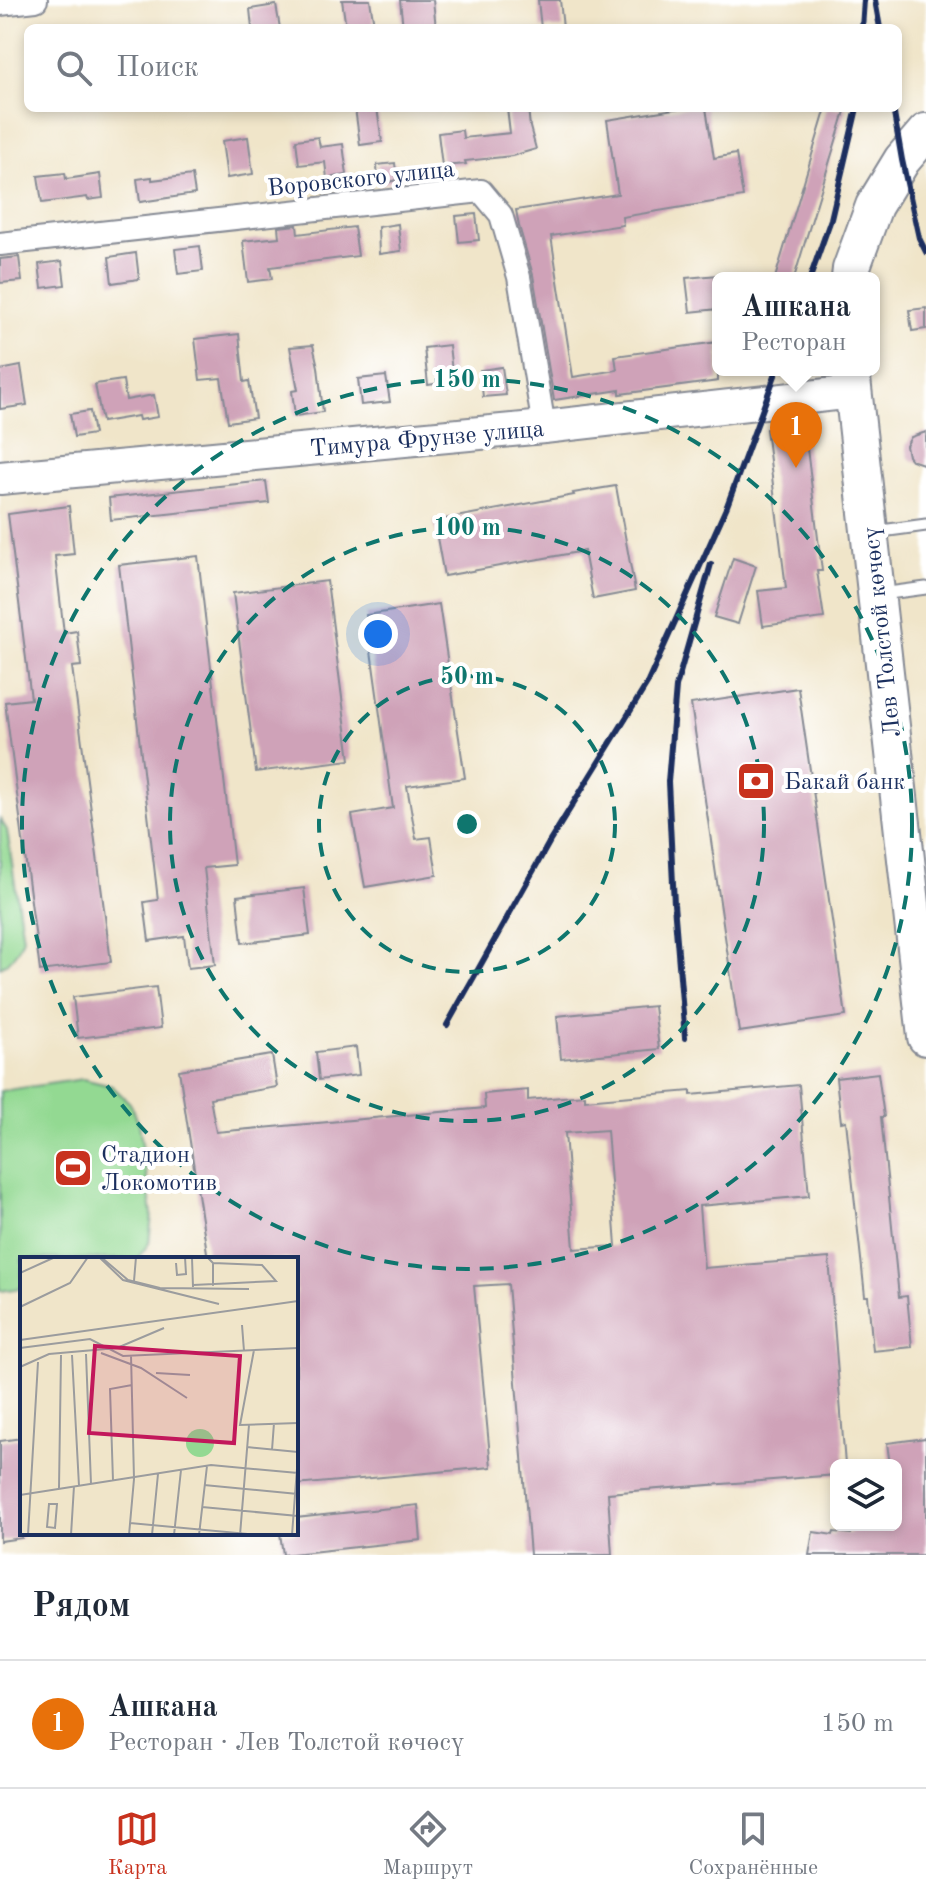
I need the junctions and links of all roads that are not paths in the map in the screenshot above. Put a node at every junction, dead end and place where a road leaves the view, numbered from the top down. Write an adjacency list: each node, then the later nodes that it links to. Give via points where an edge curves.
1 (36, 0): 2 (street)
2 (0, 4)
3 (926, 132): 5 (main road, via 874,206)
4 (0, 244): 7 (street, Воровского улица, via 481,191 501,215 519,277)
5 (851, 272)
6 (852, 381): 7 (main road, Тимура Фрунзе улица); 10 (main road, Лев Толстой көчөсү)
7 (544, 427): 8 (main road, Тимура Фрунзе улица)
8 (0, 478)
9 (926, 525): 10 (lane)
10 (869, 532): 12 (main road, Лев Толстой көчөсү)
11 (926, 588): 12 (lane)
12 (876, 594): 13 (main road, Лев Толстой көчөсү)
13 (926, 1037)

